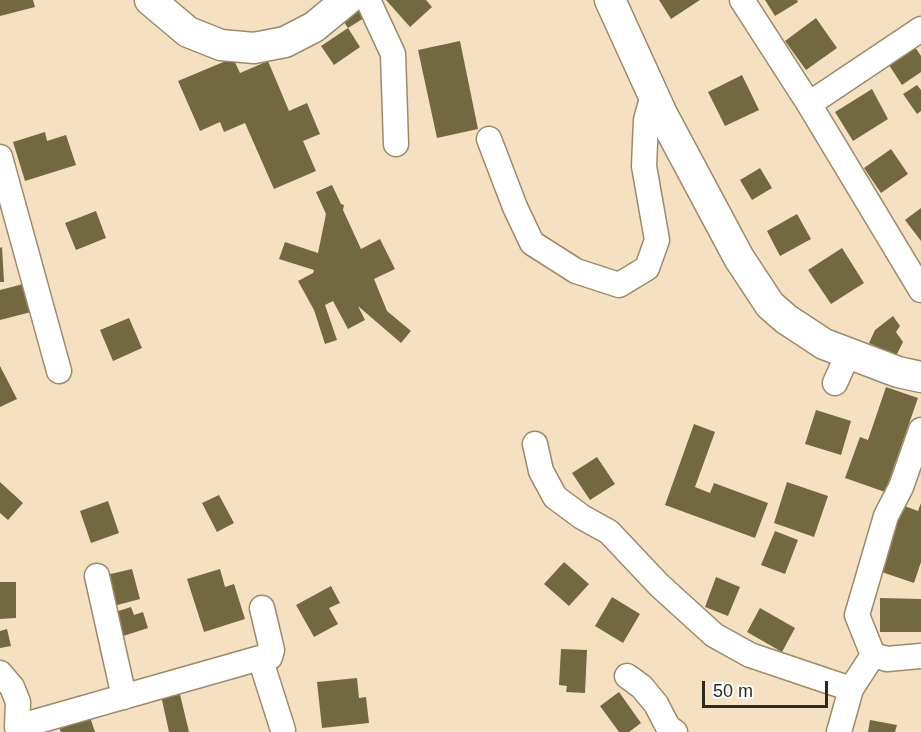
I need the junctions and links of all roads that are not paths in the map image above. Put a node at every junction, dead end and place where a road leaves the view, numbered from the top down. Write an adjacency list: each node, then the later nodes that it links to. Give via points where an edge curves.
1 (150, 0): 2 (main road, via 188,32 221,45 254,48 285,42 314,27)
2 (347, 0)
3 (368, 0): 10 (street, via 393,54)
4 (610, 0): 7 (main road)
5 (742, 0): 8 (street)
6 (921, 29): 8 (street)
7 (653, 95): 9 (street, via 646,120 644,166 657,240 647,268 619,285 576,271 532,243); 13 (main road, via 739,258 770,305 802,331)
8 (809, 104): 12 (street)
9 (489, 139)
10 (396, 144)
11 (0, 156): 14 (street)
12 (921, 290)
13 (848, 354): 15 (main road); 16 (street)
14 (59, 371)
15 (921, 377)
16 (835, 383)
17 (921, 430): 21 (street, via 901,487 885,516 857,615)
18 (535, 444): 26 (street, via 541,471 555,497 609,532 714,635 750,655)
19 (97, 576): 27 (street)
20 (262, 608): 23 (street, via 272,650 270,657)
21 (873, 655): 22 (street, via 887,659); 26 (street)
22 (921, 656)
23 (260, 658): 27 (street); 28 (street)
24 (0, 673): 27 (street, via 18,702 17,727)
25 (627, 676): 29 (street, via 642,687)
26 (851, 689): 30 (street)
27 (124, 697)
28 (283, 730)
29 (675, 732)
30 (839, 732)

